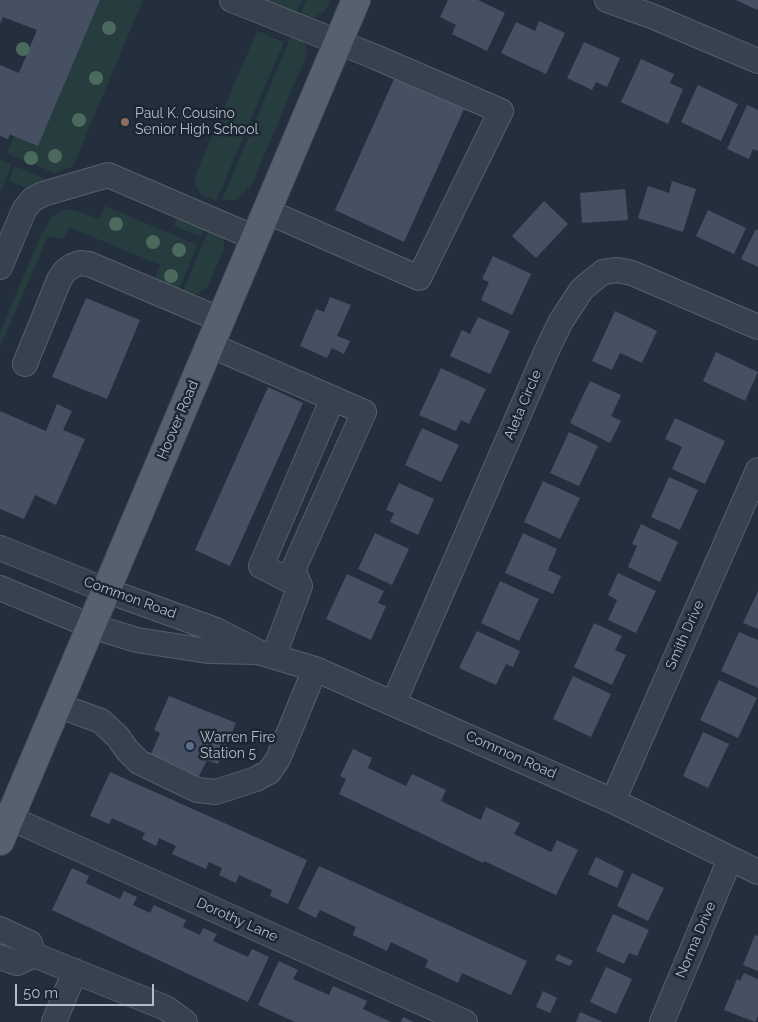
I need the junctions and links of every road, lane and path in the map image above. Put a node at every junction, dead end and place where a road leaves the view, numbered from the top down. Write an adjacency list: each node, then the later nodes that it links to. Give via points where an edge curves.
1 (356, 0): 5 (main road, Hoover Road)
2 (607, 0): 4 (street)
3 (237, 1): 5 (street)
4 (659, 8): 6 (street)
5 (338, 42): 7 (main road, Hoover Road); 7 (street, via 500,111 419,278)
6 (758, 61)
7 (266, 211): 8 (main road, Hoover Road)
8 (255, 238): 9 (street, via 108,175 32,200 24,210); 10 (main road, Hoover Road)
9 (0, 266)
10 (221, 320): 12 (main road, Hoover Road); 13 (street, via 80,263 65,271 59,280)
11 (758, 327): 23 (street, Aleta Circle, via 632,273 618,270 603,272 582,289 546,352)
12 (210, 345): 14 (street); 19 (main road, Hoover Road)
13 (25, 364)
14 (334, 398): 17 (street, via 364,412 293,570); 17 (street, via 261,566)
15 (758, 470): 25 (street, Smith Drive)
16 (0, 548): 19 (street, Common Road)
17 (300, 586): 21 (street)
18 (0, 588): 20 (street, Common Road)
19 (105, 590): 20 (main road, Hoover Road); 21 (street, Common Road, via 216,630)
20 (92, 626): 21 (street, Common Road, via 137,640 208,652); 24 (main road, Hoover Road)
21 (266, 654): 22 (street, Common Road)
22 (315, 669): 23 (street, Common Road); 24 (street, via 278,759 269,772 256,780 216,792 197,790 138,762 102,721)
23 (394, 702): 25 (street, Common Road)
24 (57, 705): 26 (main road, Hoover Road)
25 (613, 801): 27 (street, Common Road)
26 (5, 830): 35 (street, Dorothy Lane)
27 (730, 859): 28 (street, Common Road); 36 (street, Norma Drive)
28 (758, 872)
29 (0, 929): 30 (street, via 30,944)
30 (34, 954): 31 (street, via 17,963); 32 (street)
31 (0, 956)
32 (75, 971): 33 (street); 34 (street, via 166,1008)
33 (54, 1022)
34 (185, 1022)
35 (465, 1022)
36 (662, 1022)

